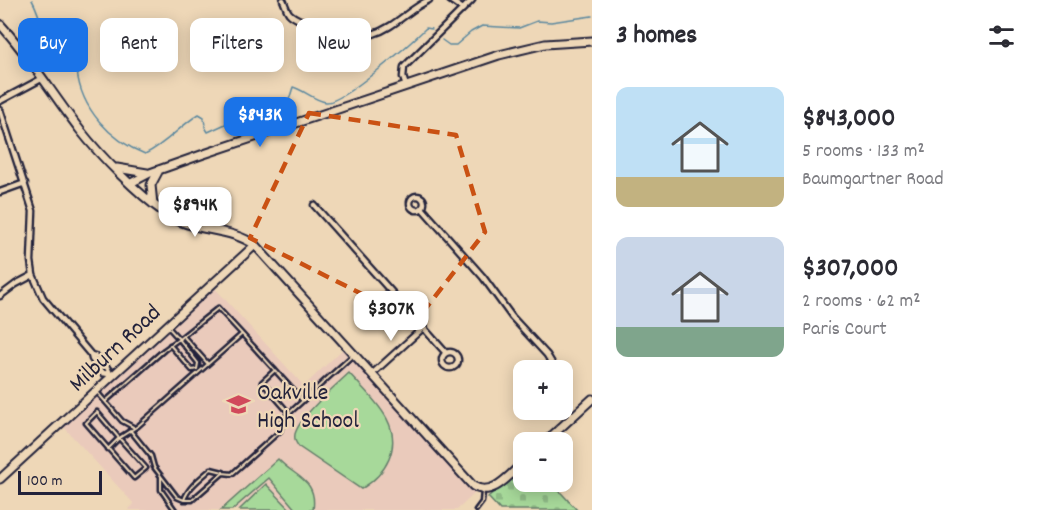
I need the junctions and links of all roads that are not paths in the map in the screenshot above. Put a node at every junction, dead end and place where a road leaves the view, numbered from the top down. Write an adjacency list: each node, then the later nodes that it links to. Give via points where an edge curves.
1 (283, 0): 2 (street, via 294,17 361,36 381,31)
2 (429, 0)
3 (450, 0): 5 (street)
4 (472, 0): 5 (street)
5 (464, 9): 9 (street, via 404,67)
6 (0, 24): 8 (street)
7 (592, 42): 9 (street, via 531,47)
8 (43, 78): 10 (street); 12 (street, via 80,130)
9 (406, 86): 13 (street)
10 (0, 100)
11 (0, 110): 15 (street)
12 (116, 168): 14 (street); 16 (street)
13 (159, 170): 14 (street); 18 (street, via 151,185)
14 (150, 173): 16 (street)
15 (25, 183): 17 (street); 22 (street, via 33,211)
16 (131, 183): 18 (street)
17 (0, 192)
18 (153, 204): 21 (street, via 181,222 240,236)
19 (314, 205): 25 (street)
20 (422, 208): 32 (street)
21 (255, 245): 24 (street, Milburn Road); 31 (street)
22 (33, 275): 23 (street); 36 (street, via 43,298 91,355 110,370)
23 (0, 296)
24 (166, 325): 28 (lane); 36 (street, Milburn Road)
25 (424, 327): 30 (street); 35 (street)
26 (242, 334): 27 (lane, via 218,308); 33 (lane); 34 (lane)
27 (184, 336): 28 (lane); 33 (lane)
28 (179, 339): 29 (lane); 29 (lane, via 198,363 194,371)
29 (170, 345): 40 (lane)
30 (446, 353)
31 (355, 355): 35 (street); 39 (lane)
32 (550, 360)
33 (208, 364): 44 (lane)
34 (275, 370): 39 (lane); 41 (lane, via 262,382)
35 (372, 374): 52 (street, via 470,483)
36 (110, 375): 37 (street, Milburn Road)
37 (95, 390): 40 (lane); 51 (street, Milburn Road)
38 (592, 399): 42 (street)
39 (302, 400): 41 (lane)
40 (106, 401): 44 (lane)
41 (289, 413): 48 (lane, via 280,431 232,474)
42 (573, 416)
43 (569, 420): 45 (street)
44 (132, 429): 46 (lane); 50 (lane)
45 (556, 432)
46 (120, 438): 47 (lane); 47 (lane, via 97,412 86,423); 47 (lane, via 146,468 134,478)
47 (108, 449)
48 (223, 472): 53 (lane, via 192,500); 53 (lane, via 212,469 186,493)
49 (513, 472): 52 (street, via 497,486)
50 (161, 476): 53 (lane); 54 (lane, via 161,490)
51 (0, 479)
52 (483, 490): 55 (lane, via 482,502)
53 (184, 500)
54 (175, 510)
55 (476, 510)

